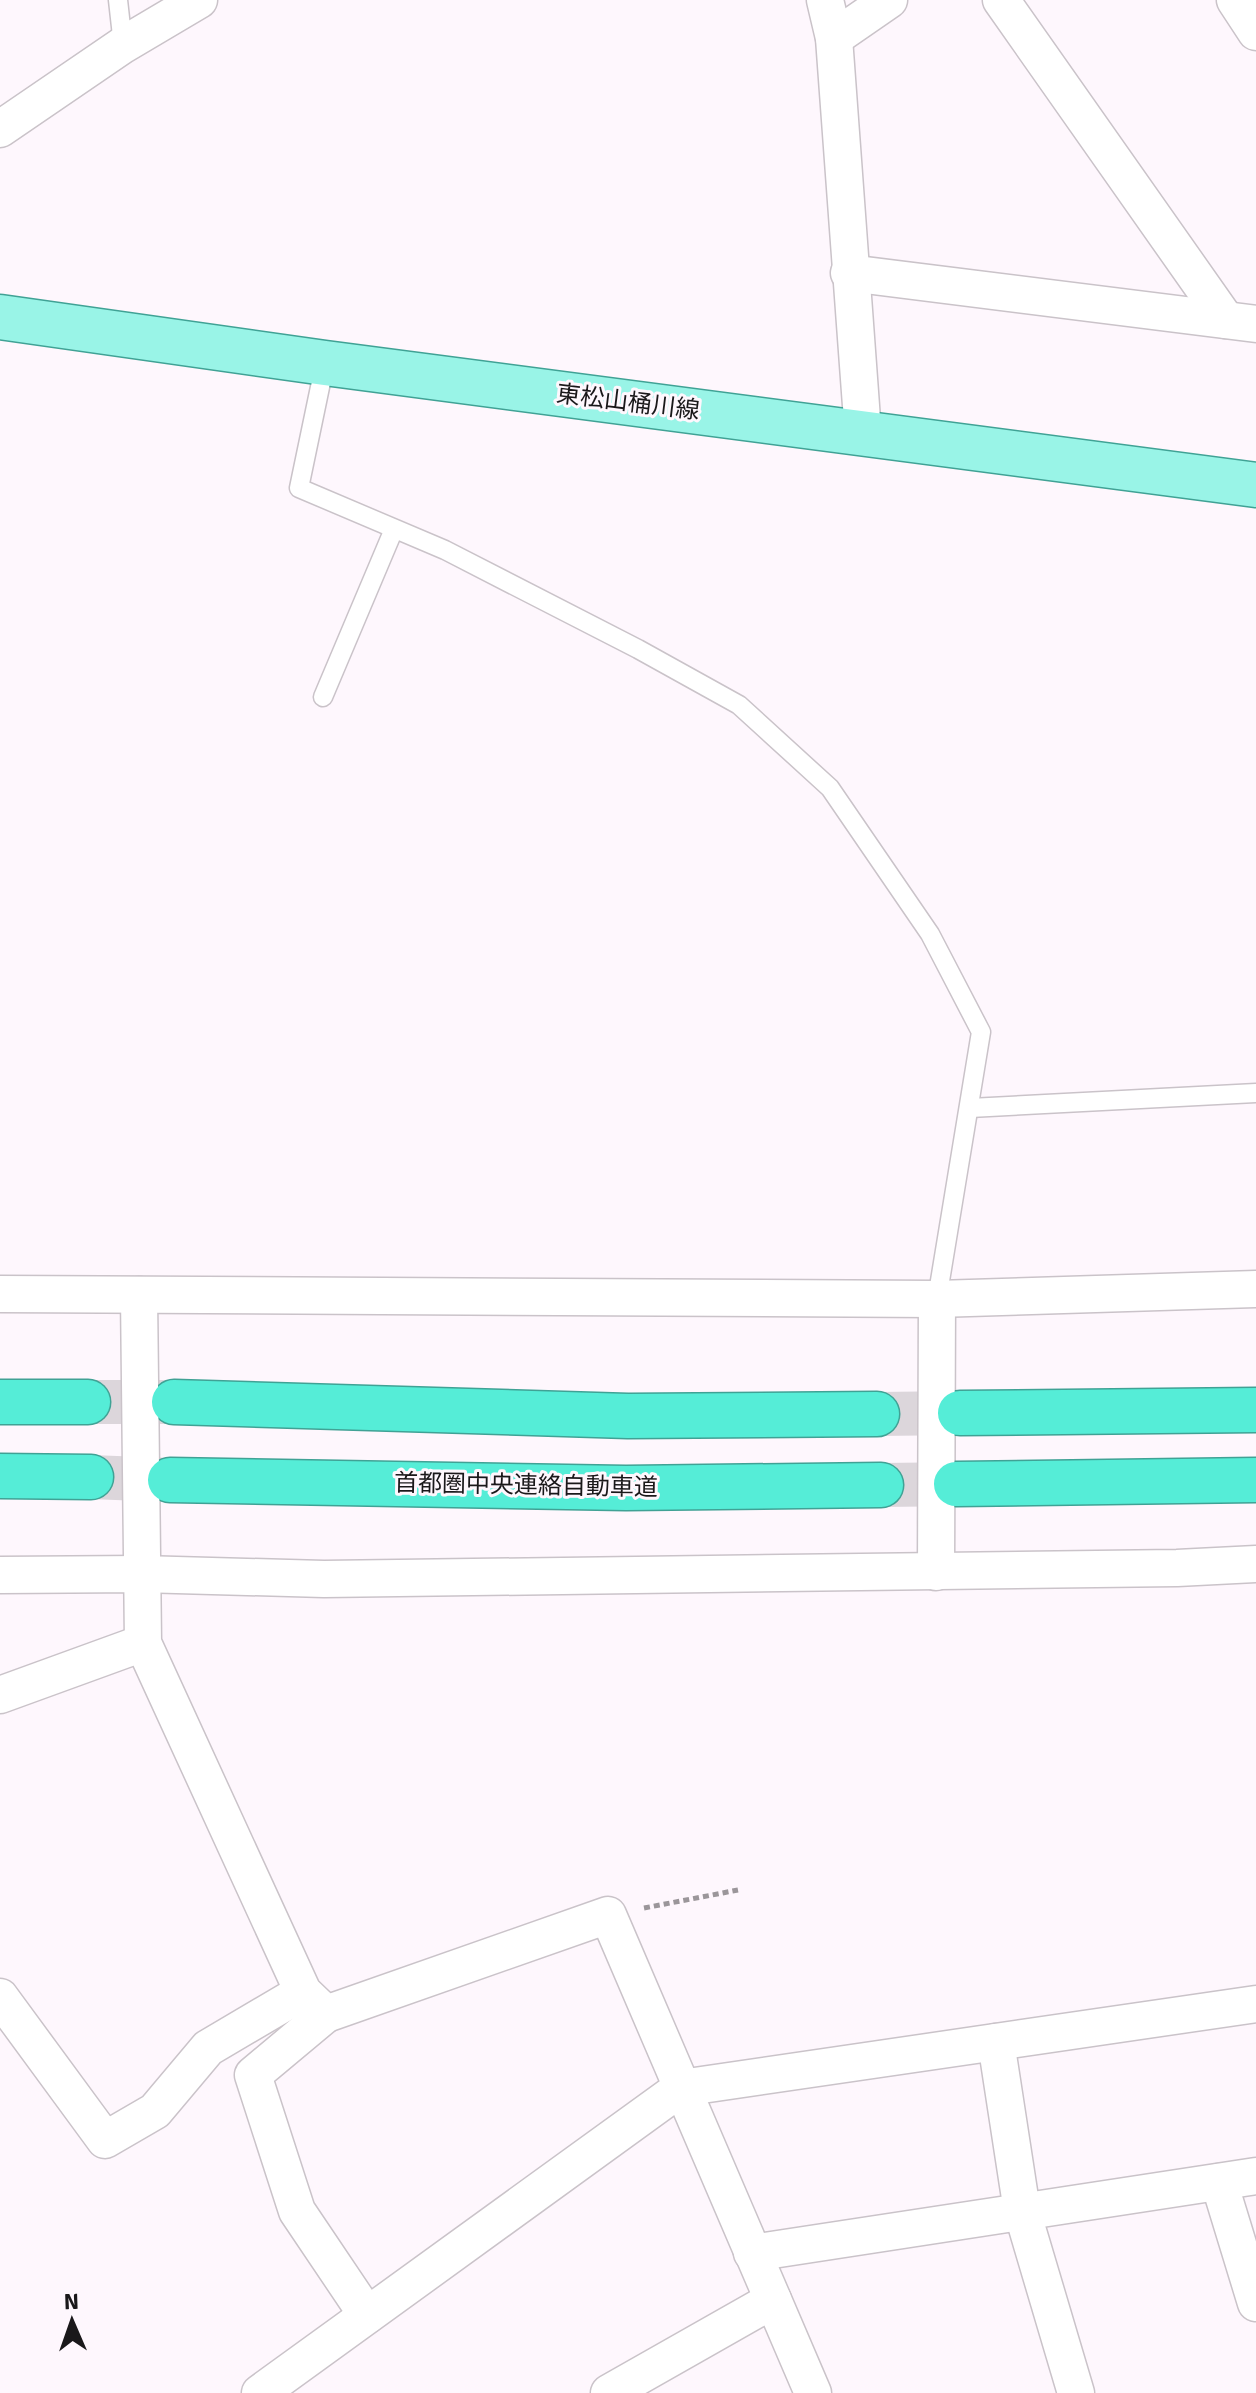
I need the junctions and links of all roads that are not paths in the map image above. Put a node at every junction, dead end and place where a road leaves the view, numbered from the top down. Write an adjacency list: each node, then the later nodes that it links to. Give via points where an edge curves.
1 (118, 0): 9 (lane)
2 (199, 0): 9 (street)
3 (825, 0): 8 (street)
4 (889, 0): 8 (street)
5 (1001, 0): 13 (street)
6 (1235, 0): 7 (street)
7 (1256, 32)
8 (834, 38): 11 (street)
9 (123, 45): 10 (street)
10 (0, 129)
11 (849, 273): 13 (street); 15 (street)
12 (0, 317): 14 (main road, 東松山桶川線)
13 (1241, 322)
14 (325, 363): 15 (main road, 東松山桶川線); 17 (lane, via 299,488)
15 (863, 433): 16 (main road, 東松山桶川線)
16 (1256, 485)
17 (394, 529): 18 (lane); 20 (lane, via 459,557 739,705 830,788 930,934 981,1032)
18 (323, 697)
19 (1256, 1093): 20 (lane)
20 (970, 1108): 24 (lane)
21 (1256, 1289): 24 (street)
22 (0, 1294): 23 (street)
23 (139, 1295): 24 (street); 39 (street)
24 (937, 1299): 38 (street)
25 (0, 1402): 26 (highway)
26 (88, 1402)
27 (174, 1402): 30 (highway, via 628,1416)
28 (1256, 1410): 29 (highway)
29 (960, 1413)
30 (877, 1414)
31 (0, 1476): 32 (highway)
32 (91, 1477)
33 (170, 1480): 36 (highway, 首都圏中央連絡自動車道, via 626,1488)
34 (1256, 1480): 35 (highway)
35 (956, 1484)
36 (881, 1485)
37 (1256, 1564): 38 (street)
38 (936, 1572): 39 (street, via 340,1579)
39 (141, 1574): 40 (street); 41 (street)
40 (0, 1575)
41 (143, 1643): 42 (street); 44 (street)
42 (0, 1695)
43 (0, 1997): 44 (street, via 105,2140 155,2111 208,2048)
44 (314, 2003): 47 (street, via 608,1915); 54 (street, via 253,2075 297,2211)
45 (1256, 2004): 46 (street)
46 (996, 2042): 47 (street); 50 (street)
47 (681, 2088): 51 (street); 54 (street)
48 (1256, 2176): 49 (street)
49 (1219, 2182): 50 (street); 53 (street)
50 (1022, 2211): 51 (street); 58 (street)
51 (752, 2253): 52 (street)
52 (773, 2300): 56 (street); 57 (street)
53 (1256, 2303)
54 (367, 2315): 55 (street)
55 (260, 2393)
56 (609, 2393)
57 (813, 2393)
58 (1076, 2393)

